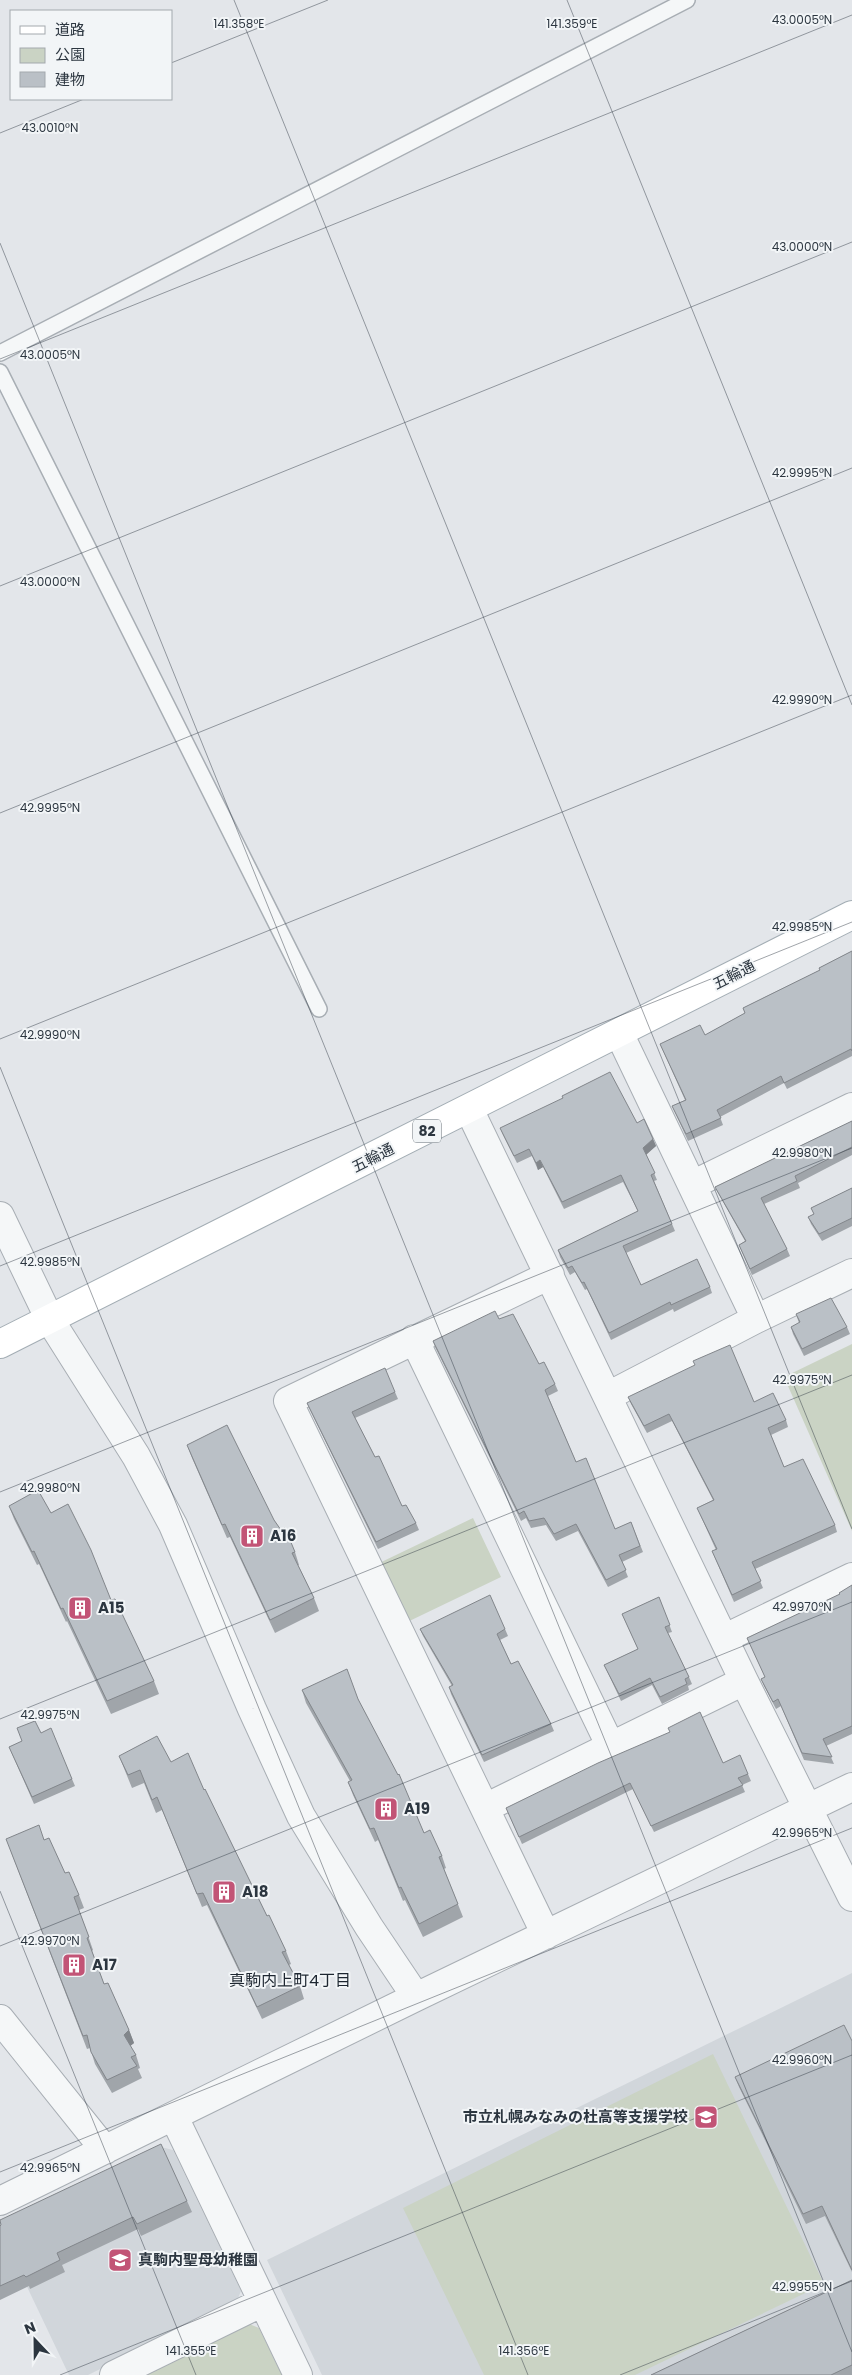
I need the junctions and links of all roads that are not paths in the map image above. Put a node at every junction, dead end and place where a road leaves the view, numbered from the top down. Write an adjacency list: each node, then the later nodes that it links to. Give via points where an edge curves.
1 (687, 0): 2 (lane)
2 (0, 352)
3 (0, 372): 5 (lane)
4 (852, 915): 6 (main road, 五輪通 / 82)
5 (319, 1009)
6 (619, 1033): 8 (main road, 五輪通 / 82); 9 (street)
7 (852, 1107): 9 (street)
8 (469, 1109): 12 (street); 14 (main road, 五輪通 / 82)
9 (692, 1185): 13 (street)
10 (0, 1216): 14 (street)
11 (852, 1273): 13 (street)
12 (550, 1275): 15 (street); 17 (street)
13 (756, 1319): 17 (street)
14 (50, 1320): 16 (main road, 五輪通 / 82); 27 (street, via 136,1456 173,1525 301,1816 352,1902)
15 (414, 1339): 21 (street); 23 (street, via 288,1401)
16 (0, 1344)
17 (608, 1396): 19 (street)
18 (852, 1578): 19 (street)
19 (725, 1638): 20 (street)
20 (744, 1681): 21 (street); 24 (street)
21 (611, 1747): 23 (street)
22 (852, 1787): 24 (street)
23 (485, 1808): 26 (street)
24 (808, 1808): 25 (street); 26 (street)
25 (852, 1897)
26 (546, 1935): 27 (street)
27 (416, 1996): 29 (street)
28 (0, 2019): 30 (street)
29 (174, 2117): 30 (street); 32 (street)
30 (105, 2150): 31 (street)
31 (0, 2201)
32 (263, 2302): 33 (street); 34 (street)
33 (114, 2375)
34 (298, 2375)

